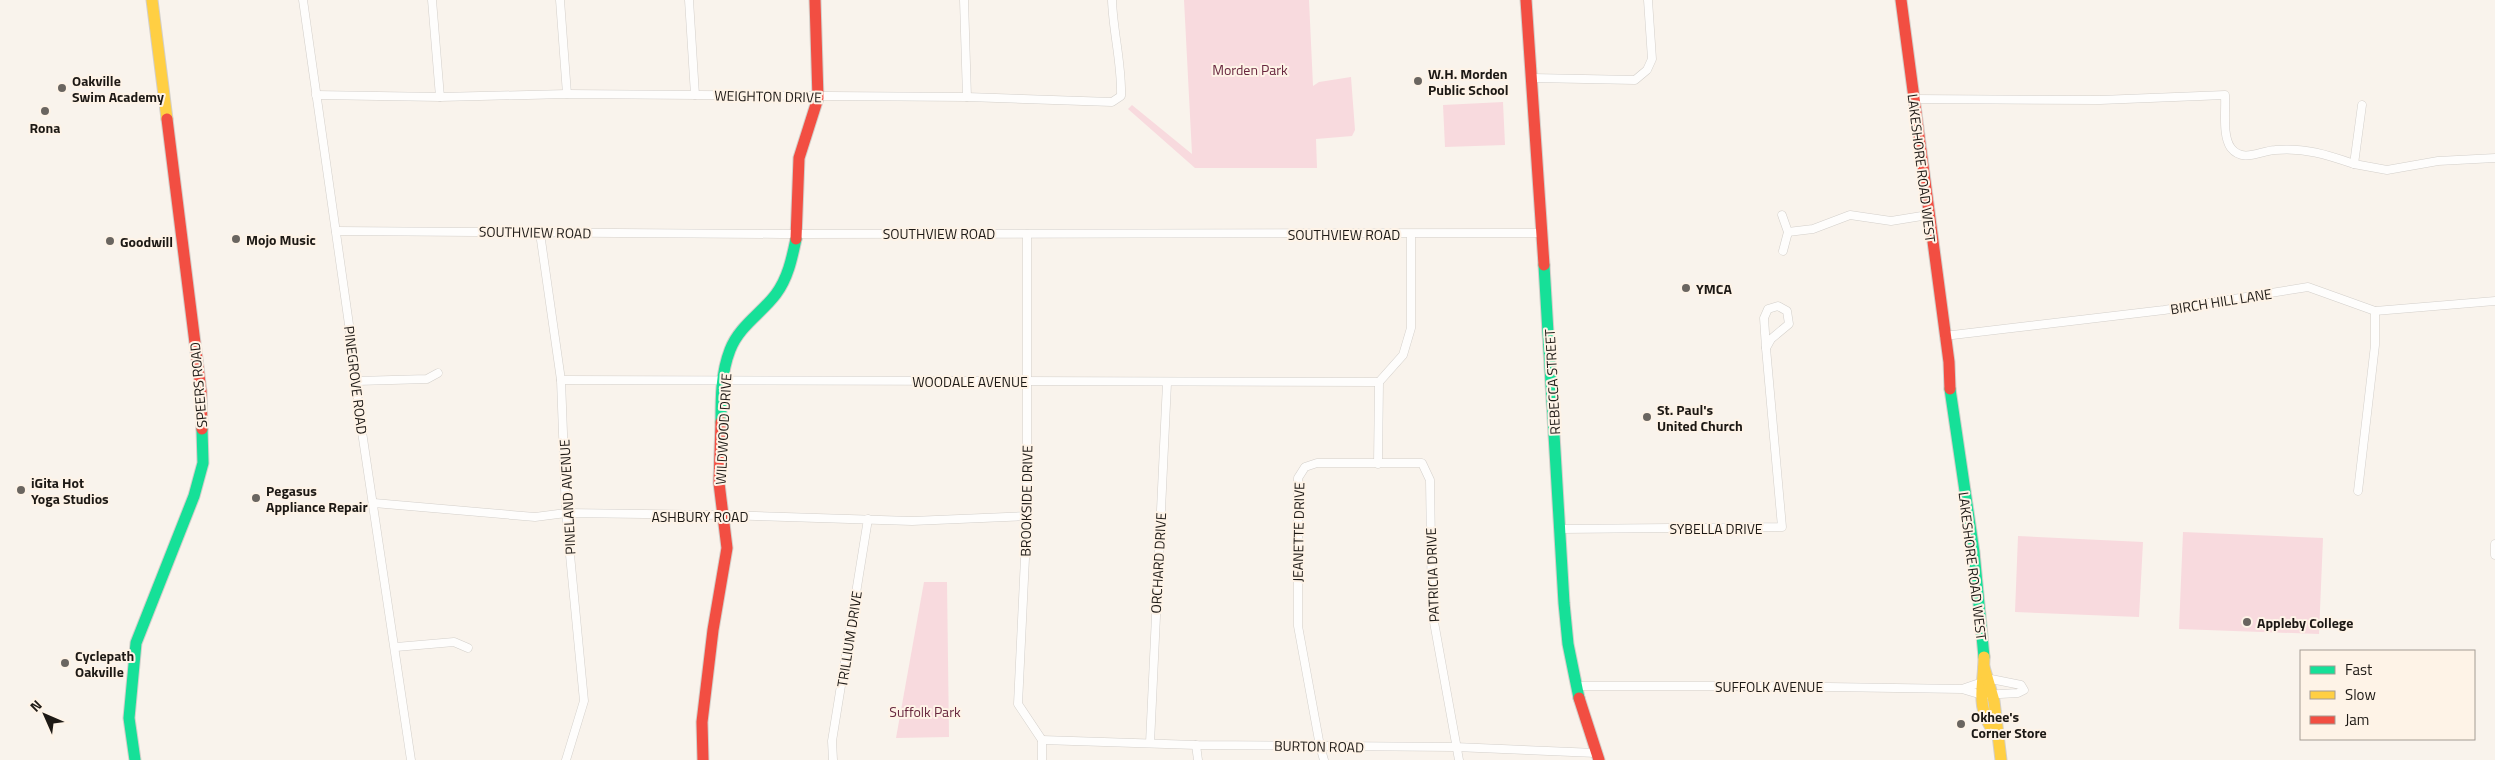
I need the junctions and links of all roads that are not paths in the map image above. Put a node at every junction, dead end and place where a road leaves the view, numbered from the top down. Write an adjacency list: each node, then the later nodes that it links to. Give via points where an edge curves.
1 (152, 0): 66 (main road, SPEERS ROAD, via 201,391 203,463 194,496 136,644 129,718)
2 (303, 0): 14 (street, PINEGROVE ROAD)
3 (432, 0): 16 (street)
4 (560, 0): 13 (street)
5 (689, 0): 15 (street)
6 (815, 0): 18 (main road, WILDWOOD DRIVE)
7 (964, 0): 17 (street)
8 (1112, 0): 17 (street, WEIGHTON DRIVE, via 1121,96 1112,102)
9 (1526, 0): 12 (main road, REBECCA STREET)
10 (1648, 0): 12 (street, via 1652,59 1648,70 1635,80)
11 (1901, 0): 19 (main road, LAKESHORE ROAD WEST)
12 (1533, 78): 29 (main road, REBECCA STREET)
13 (567, 94): 15 (street, WEIGHTON DRIVE); 16 (street, WEIGHTON DRIVE)
14 (316, 95): 16 (street, WEIGHTON DRIVE); 25 (street, PINEGROVE ROAD)
15 (695, 95): 18 (street, WEIGHTON DRIVE)
16 (440, 97)
17 (967, 97): 18 (street, WEIGHTON DRIVE)
18 (818, 98): 28 (main road, WILDWOOD DRIVE, via 799,158)
19 (1913, 99): 22 (street, via 2100,100 2225,95 2227,141 2236,153 2244,157 2269,150 2300,149); 24 (main road, LAKESHORE ROAD WEST)
20 (2362, 104): 22 (street)
21 (2495, 158): 22 (street, via 2438,161 2387,170)
22 (2354, 164)
23 (1782, 215): 26 (street)
24 (1928, 215): 26 (street, via 1891,221 1850,215 1813,229); 35 (main road, LAKESHORE ROAD WEST)
25 (336, 231): 27 (street, SOUTHVIEW ROAD); 40 (street, PINEGROVE ROAD)
26 (1788, 232): 32 (street)
27 (540, 233): 28 (street, SOUTHVIEW ROAD); 38 (street, PINELAND AVENUE)
28 (797, 233): 30 (street, SOUTHVIEW ROAD); 39 (main road, WILDWOOD DRIVE, via 791,264 777,293 744,327 730,349)
29 (1543, 233): 31 (street, SOUTHVIEW ROAD); 51 (main road, REBECCA STREET)
30 (1027, 234): 31 (street, SOUTHVIEW ROAD); 41 (street, BROOKSIDE DRIVE)
31 (1411, 234): 42 (street, via 1411,328 1403,356)
32 (1783, 251)
33 (2495, 302): 34 (street, BIRCH HILL LANE)
34 (2375, 311): 35 (street, BIRCH HILL LANE, via 2308,287 2164,310); 45 (street, via 2375,345)
35 (1944, 336): 56 (main road, LAKESHORE ROAD WEST, via 1981,612)
36 (1766, 348): 36 (street, SYBELLA DRIVE, via 1765,311 1774,306 1783,307 1790,316 1789,324 1771,339); 51 (street, SYBELLA DRIVE, via 1782,527)
37 (438, 373): 40 (street, via 427,379)
38 (561, 380): 39 (street, WOODALE AVENUE); 47 (street, PINELAND AVENUE)
39 (722, 380): 41 (street, WOODALE AVENUE); 48 (main road, WILDWOOD DRIVE, via 719,483)
40 (357, 381): 46 (street, PINEGROVE ROAD)
41 (1027, 382): 43 (street, WOODALE AVENUE); 49 (street, BROOKSIDE DRIVE)
42 (1379, 382): 43 (street, WOODALE AVENUE); 44 (street)
43 (1167, 383): 61 (street, ORCHARD DRIVE)
44 (1378, 464): 63 (street, JEANETTE DRIVE, via 1318,463 1305,467 1298,478 1298,626); 64 (street, PATRICIA DRIVE, via 1422,463 1430,480 1432,611)
45 (2358, 491)
46 (374, 503): 47 (street, ASHBURY ROAD, via 535,517); 54 (street, PINEGROVE ROAD)
47 (566, 514): 48 (street, ASHBURY ROAD); 68 (street, PINELAND AVENUE, via 584,701)
48 (723, 515): 50 (street, ASHBURY ROAD); 69 (main road, WILDWOOD DRIVE, via 727,548 712,630 702,722)
49 (1027, 516): 50 (street, ASHBURY ROAD, via 912,521); 60 (street, BROOKSIDE DRIVE, via 1018,704)
50 (868, 519): 70 (street, TRILLIUM DRIVE, via 832,741)
51 (1561, 529): 57 (main road, REBECCA STREET, via 1564,595)
52 (2495, 544): 53 (street)
53 (2495, 555)
54 (396, 647): 55 (street, via 454,642); 67 (street, PINEGROVE ROAD)
55 (468, 648)
56 (1986, 680): 58 (street, SUFFOLK AVENUE); 59 (main road, LAKESHORE ROAD WEST); 59 (street, SUFFOLK AVENUE, via 2021,685 2024,690)
57 (1576, 686): 58 (street, SUFFOLK AVENUE); 65 (main road, REBECCA STREET)
58 (1962, 689): 59 (street, SUFFOLK AVENUE)
59 (1988, 694): 75 (main road, LAKESHORE ROAD WEST, via 1998,726 1996,735)
60 (1042, 740): 61 (street, BURTON ROAD); 71 (street)
61 (1150, 744): 62 (street, BURTON ROAD)
62 (1196, 744): 63 (street, BURTON ROAD); 72 (street)
63 (1320, 746): 64 (street, BURTON ROAD); 73 (street, JEANETTE DRIVE)
64 (1455, 747): 65 (street, BURTON ROAD); 74 (street, PATRICIA DRIVE)
65 (1598, 756)
66 (135, 760)
67 (411, 760)
68 (566, 760)
69 (703, 760)
70 (833, 760)
71 (1042, 760)
72 (1198, 760)
73 (1324, 760)
74 (1459, 760)
75 (2001, 760)

